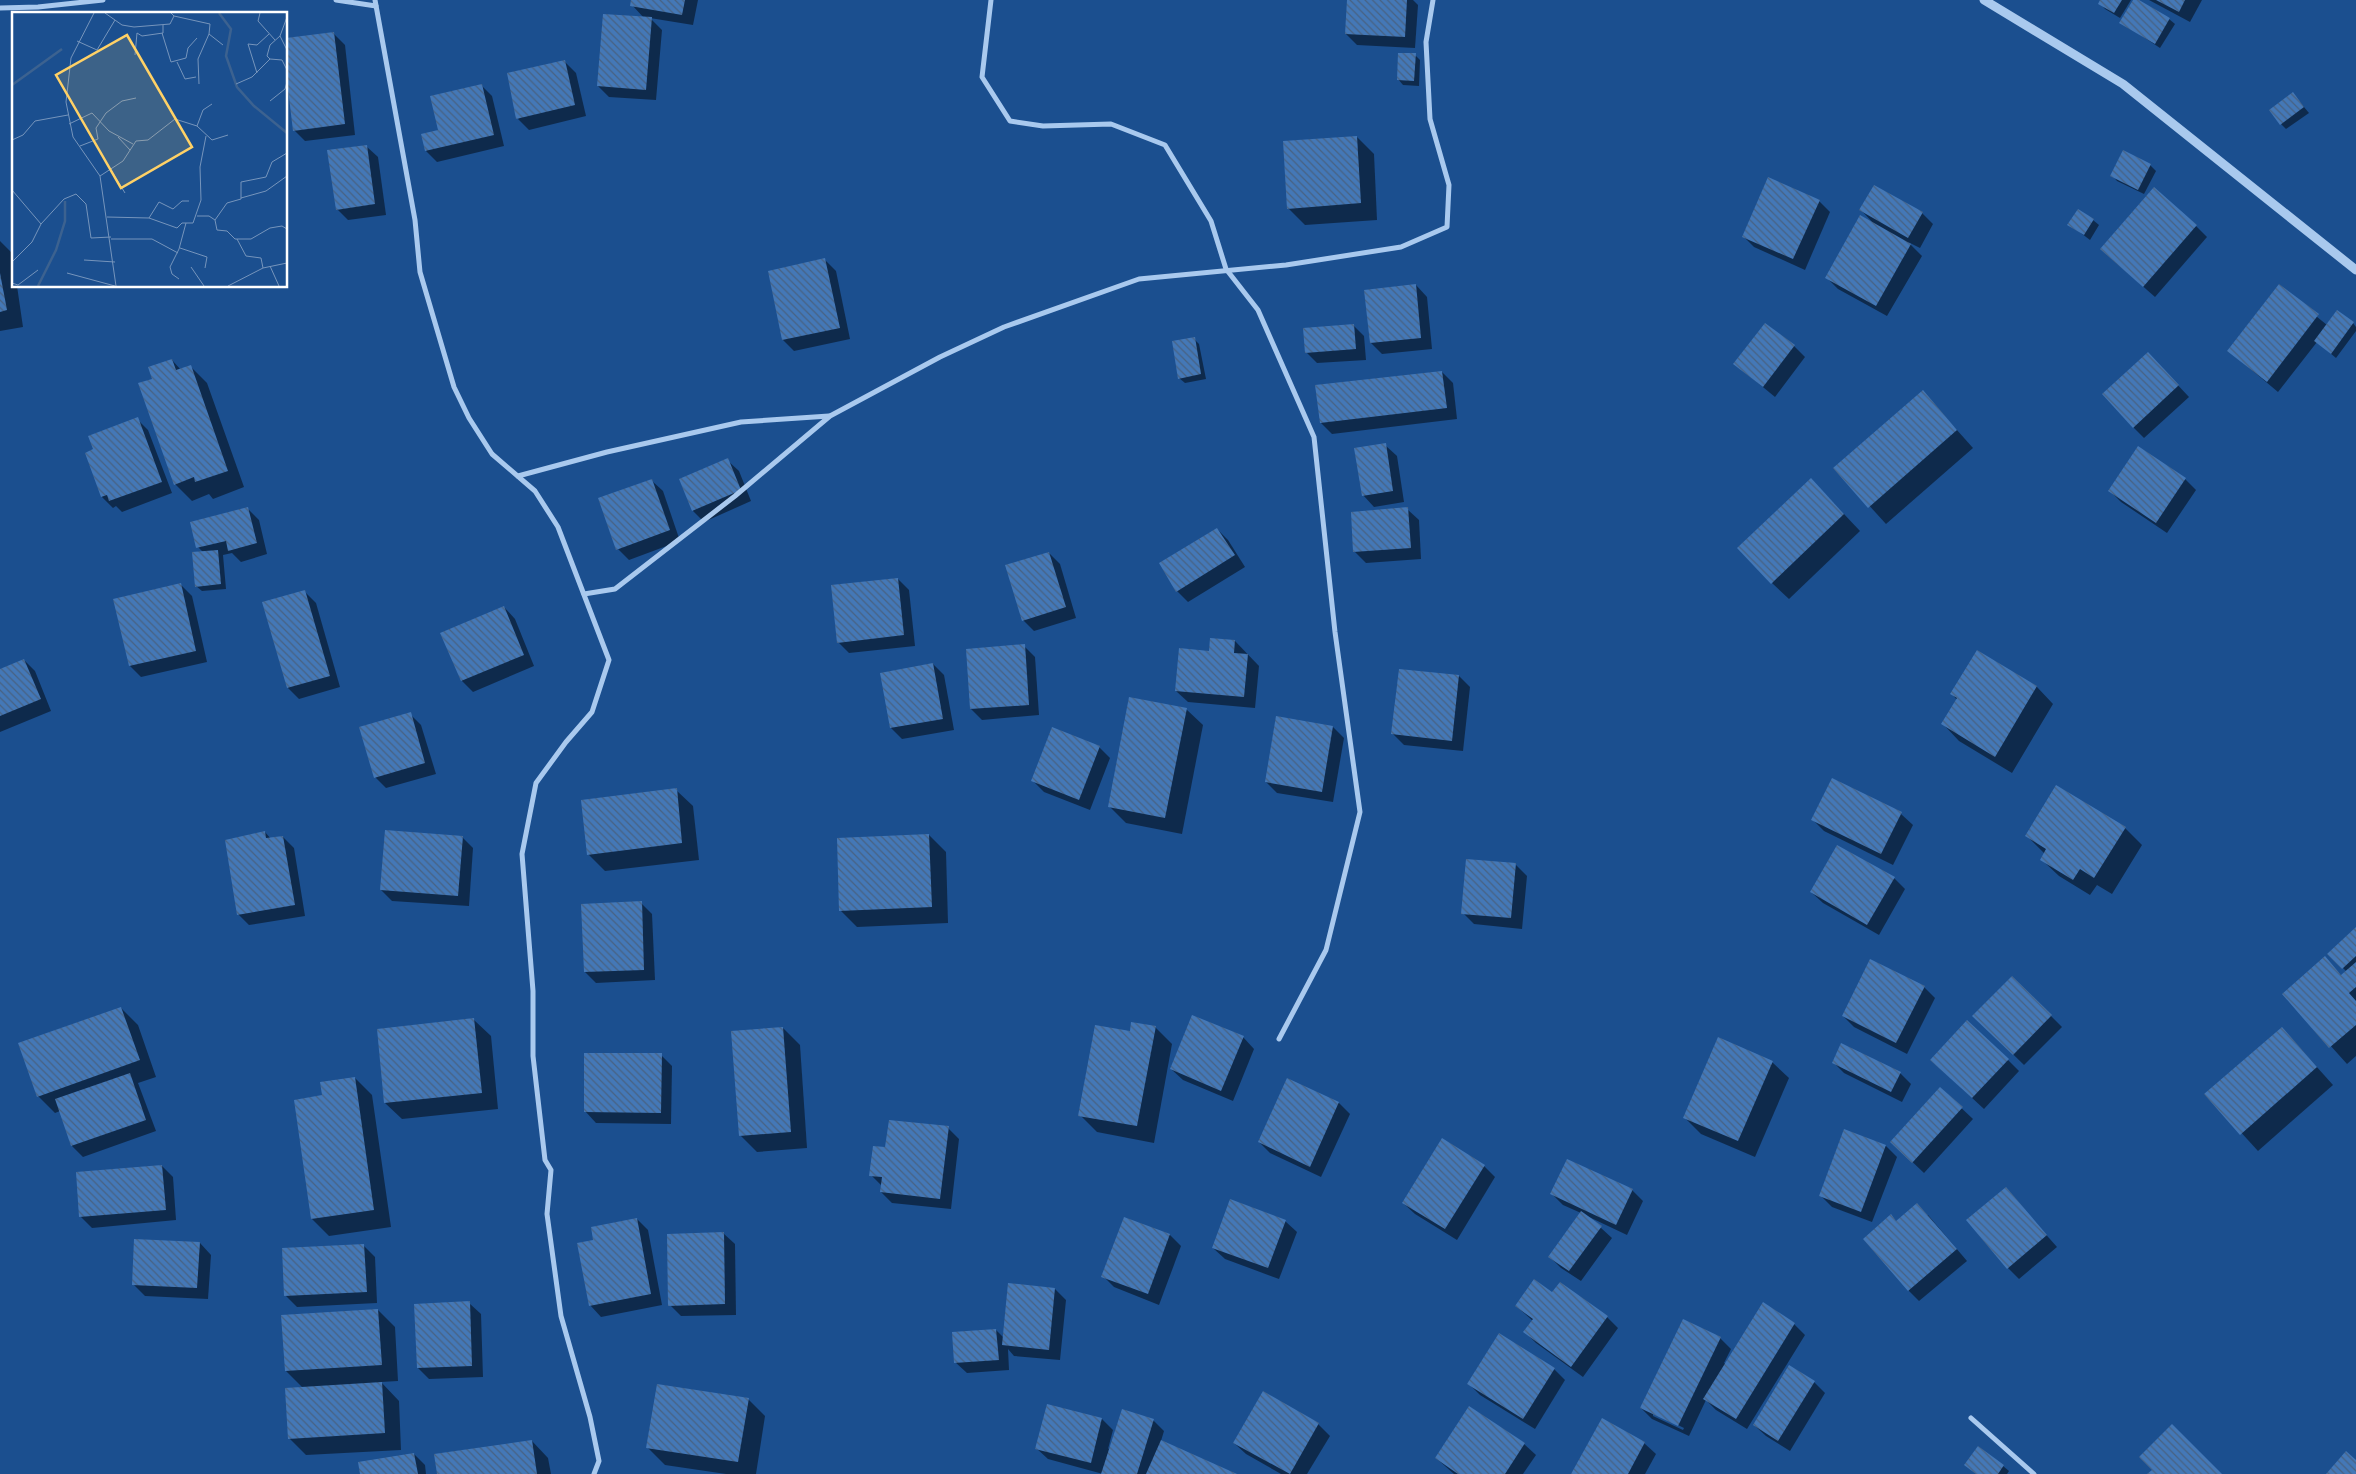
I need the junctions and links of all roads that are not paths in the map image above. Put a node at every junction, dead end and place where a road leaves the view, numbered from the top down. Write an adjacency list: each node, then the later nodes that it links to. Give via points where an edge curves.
1 (103, 0): 7 (street)
2 (336, 0): 6 (street)
3 (991, 0): 8 (street, via 982,77 1010,121 1044,126 1111,124 1165,145 1210,221)
4 (1433, 0): 8 (street, via 1426,42 1430,119 1449,185 1448,227 1402,246 1286,265)
5 (1984, 0): 9 (street, via 2123,84)
6 (376, 3): 11 (street, via 416,220 420,272 454,387 492,454)
7 (0, 8)
8 (1226, 269): 10 (street, via 1139,279 1004,327); 13 (street, via 1258,310 1314,437 1335,632 1360,812 1326,950)
9 (2356, 270)
10 (830, 416): 11 (street, via 741,422); 12 (street, via 735,496 615,589)
11 (518, 476): 12 (street, via 535,491 558,527)
12 (584, 594): 15 (street, via 609,660 592,712 536,783 522,854 533,991 533,1056 545,1160 551,1170 547,1214 561,1316 599,1461)
13 (1279, 1039)
14 (1970, 1418): 16 (street)
15 (594, 1474)
16 (2034, 1474)

